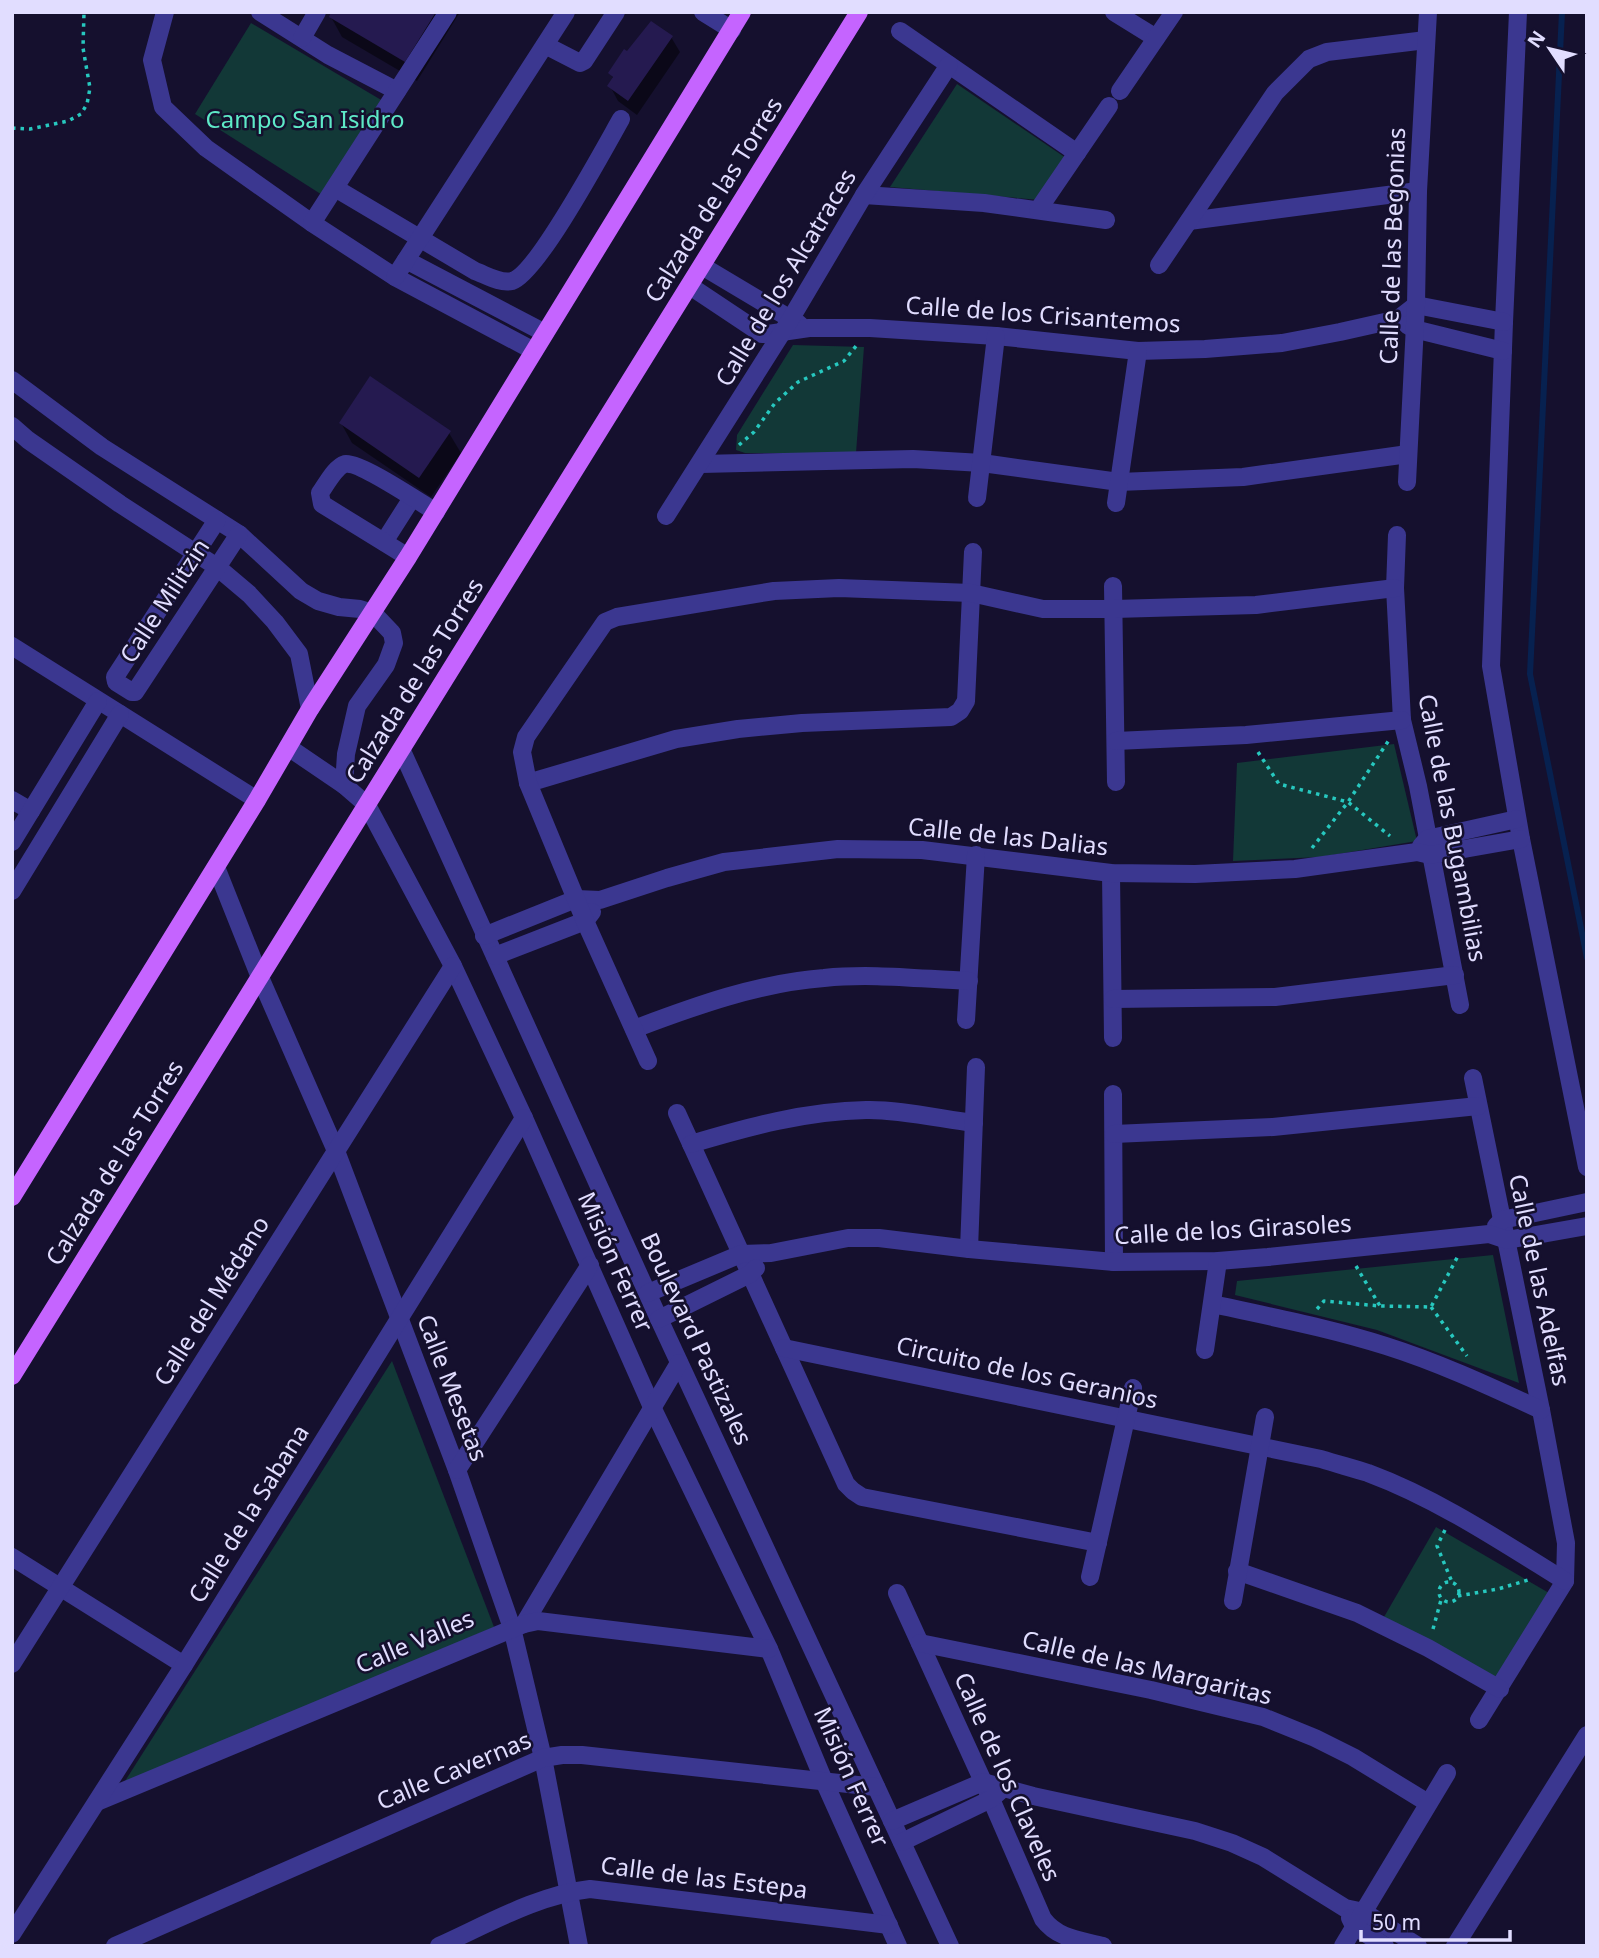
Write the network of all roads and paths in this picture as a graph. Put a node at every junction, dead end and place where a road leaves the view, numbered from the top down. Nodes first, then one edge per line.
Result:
1 (84, 12) edge
2 (165, 12) edge
3 (260, 12) edge
4 (317, 12) edge
5 (447, 12) edge
6 (566, 12) edge
7 (616, 12) edge
8 (703, 12) edge
9 (742, 12) edge
10 (859, 12) edge
11 (1114, 12) edge
12 (1174, 12) edge
13 (1428, 12) edge
14 (1518, 12) edge
15 (732, 30) junction
16 (900, 31) dead end
17 (302, 38) junction
18 (1156, 38) junction
19 (1426, 40) junction
20 (545, 46) junction
21 (948, 65) junction
22 (397, 91) junction
23 (621, 119) dead end
24 (12, 128) edge
25 (1077, 153) junction
26 (335, 188) junction
27 (1418, 191) junction
28 (864, 195) junction
29 (1038, 210) junction
30 (1106, 220) dead end
31 (1189, 221) junction
32 (312, 223) junction
33 (418, 239) junction
34 (405, 260) junction
35 (1158, 265) dead end
36 (702, 266) junction
37 (395, 277) junction
38 (690, 286) junction
39 (1416, 305) junction
40 (1398, 319) junction
41 (1504, 322) junction
42 (786, 326) junction
43 (870, 328) junction
44 (1414, 330) junction
45 (545, 332) junction
46 (996, 336) junction
47 (534, 351) junction
48 (1138, 351) junction
49 (1503, 351) junction
50 (14, 385) edge
51 (12, 426) edge
52 (1408, 454) junction
53 (719, 463) junction
54 (982, 463) junction
55 (701, 464) junction
56 (1119, 482) junction
57 (1407, 482) dead end
58 (412, 498) junction
59 (976, 498) dead end
60 (1116, 503) dead end
61 (436, 512) junction
62 (666, 516) dead end
63 (217, 520) junction
64 (239, 534) junction
65 (1397, 535) dead end
66 (384, 542) junction
67 (973, 552) dead end
68 (195, 553) junction
69 (408, 557) junction
70 (216, 567) junction
71 (1113, 586) dead end
72 (1395, 588) junction
73 (971, 593) junction
74 (1114, 609) junction
75 (373, 613) junction
76 (12, 646) edge
77 (98, 701) junction
78 (310, 709) junction
79 (120, 714) junction
80 (1402, 720) junction
81 (1246, 735) junction
82 (1116, 741) junction
83 (288, 747) junction
84 (402, 751) junction
85 (1116, 782) dead end
86 (528, 783) junction
87 (344, 785) junction
88 (12, 800) edge
89 (257, 800) junction
90 (1348, 802) junction
91 (367, 805) junction
92 (31, 811) junction
93 (1517, 819) junction
94 (1521, 839) junction
95 (12, 842) edge
96 (1421, 850) junction
97 (976, 855) junction
98 (216, 867) junction
99 (1295, 869) junction
100 (1111, 873) junction
101 (12, 891) edge
102 (576, 899) junction
103 (600, 900) junction
104 (585, 920) junction
105 (485, 936) junction
106 (495, 956) junction
107 (453, 966) junction
108 (259, 975) junction
109 (1455, 975) junction
110 (968, 981) junction
111 (1113, 999) junction
112 (1460, 1005) dead end
113 (966, 1020) dead end
114 (634, 1029) junction
115 (1113, 1038) dead end
116 (649, 1061) dead end
117 (976, 1067) dead end
118 (1473, 1077) dead end
119 (1112, 1094) dead end
120 (1478, 1106) junction
121 (677, 1113) dead end
122 (524, 1118) junction
123 (974, 1123) junction
124 (1114, 1134) junction
125 (691, 1144) junction
126 (335, 1151) junction
127 (1587, 1167) edge
128 (12, 1196) edge
129 (1587, 1202) edge
130 (1502, 1220) junction
131 (1587, 1226) edge
132 (1489, 1234) junction
133 (1469, 1237) junction
134 (1507, 1240) junction
135 (969, 1249) junction
136 (1346, 1251) junction
137 (771, 1253) junction
138 (741, 1254) junction
139 (1217, 1261) junction
140 (1114, 1262) junction
141 (590, 1265) junction
142 (750, 1274) junction
143 (648, 1293) junction
144 (1213, 1304) junction
145 (1380, 1307) junction
146 (1431, 1307) junction
147 (400, 1318) junction
148 (659, 1319) junction
149 (1304, 1324) junction
150 (784, 1348) junction
151 (1205, 1350) dead end
152 (679, 1363) junction
153 (12, 1376) edge
154 (1489, 1386) junction
155 (1133, 1388) dead end
156 (653, 1407) junction
157 (1541, 1410) junction
158 (1265, 1417) dead end
159 (1127, 1419) junction
160 (1261, 1446) junction
161 (457, 1470) junction
162 (1453, 1513) junction
163 (1098, 1544) junction
164 (12, 1558) edge
165 (1237, 1571) junction
166 (1090, 1577) dead end
167 (1559, 1577) junction
168 (1452, 1582) junction
169 (61, 1587) junction
170 (897, 1593) dead end
171 (1458, 1596) junction
172 (1441, 1600) junction
173 (1233, 1601) dead end
174 (518, 1626) junction
175 (920, 1643) junction
176 (1428, 1648) junction
177 (769, 1649) junction
178 (12, 1664) edge
179 (184, 1665) junction
180 (1500, 1689) junction
181 (1479, 1720) dead end
182 (1587, 1735) edge
183 (543, 1758) junction
184 (1447, 1773) dead end
185 (824, 1781) junction
186 (983, 1782) junction
187 (876, 1787) junction
188 (997, 1794) junction
189 (97, 1802) junction
190 (1428, 1803) junction
191 (892, 1821) junction
192 (902, 1842) junction
193 (569, 1891) junction
194 (1359, 1919) junction
195 (889, 1925) junction
196 (12, 1934) edge
197 (115, 1946) edge
198 (439, 1946) edge
199 (579, 1946) edge
200 (898, 1946) edge
201 (950, 1946) edge
202 (1103, 1946) edge
203 (1343, 1946) edge
204 (1385, 1946) edge
205 (1418, 1946) edge
206 (1455, 1946) edge

1 - 24 path
2 - 32 street
3 - 17 street
4 - 17 street
5 - 22 street
6 - 20 street
7 - 20 street
8 - 15 street
9 - 15 main road
10 - 36 main road, Calzada de las Torres
11 - 18 street
12 - 18 street
13 - 19 street, Calle de las Begonias
14 - 41 street
15 - 45 main road
16 - 21 street
17 - 22 street
18 - 25 street
19 - 27 street, Calle de las Begonias
19 - 31 street
20 - 33 street
21 - 25 street
21 - 28 street, Calle de los Alcatraces
22 - 26 street
23 - 33 street
25 - 29 street
26 - 32 street
26 - 33 street
27 - 31 street
27 - 39 street, Calle de las Begonias
28 - 29 street
28 - 42 street, Calle de los Alcatraces
29 - 30 street
31 - 35 street
32 - 37 street
33 - 34 street
34 - 37 street
34 - 45 street
36 - 38 main road, Calzada de las Torres
36 - 42 street, Calle de los Crisantemos
37 - 47 street
38 - 42 street, Calle de los Crisantemos
38 - 84 main road, Calzada de las Torres
39 - 40 street, Calle de los Crisantemos
39 - 41 street
39 - 44 street, Calle de las Begonias
40 - 44 street
40 - 48 street, Calle de los Crisantemos
41 - 49 street
42 - 43 street, Calle de los Crisantemos
42 - 55 street, Calle de los Alcatraces
43 - 46 street, Calle de los Crisantemos
43 - 53 path
44 - 49 street
44 - 52 street, Calle de las Begonias
45 - 47 main road
46 - 48 street, Calle de los Crisantemos
46 - 54 street
47 - 61 main road
48 - 56 street
49 - 93 street
50 - 63 street
51 - 68 street
52 - 56 street
52 - 57 street, Calle de las Begonias
53 - 54 street
53 - 55 street
54 - 56 street
54 - 59 street
55 - 62 street, Calle de los Alcatraces
56 - 60 street
58 - 61 street
58 - 66 street
58 - 66 street
61 - 69 main road
63 - 64 street
63 - 68 street, Calle Militzin
64 - 70 street, Calle Militzin
64 - 75 street
65 - 72 street, Calle de las Bugambilias
66 - 69 street
67 - 73 street
68 - 70 street
68 - 70 street, Calle Militzin
69 - 75 main road
70 - 78 street
71 - 74 street
72 - 74 street
72 - 80 street, Calle de las Bugambilias
73 - 74 street
73 - 86 street
73 - 86 street
74 - 82 street
75 - 78 main road
75 - 87 street
76 - 77 street
77 - 79 street
77 - 92 street
78 - 83 main road
79 - 89 street
79 - 101 street
80 - 81 street
80 - 90 path
80 - 96 street, Calle de las Bugambilias
81 - 82 street
81 - 90 path
82 - 85 street
83 - 87 street, Misión Ferrer
83 - 89 main road
84 - 91 main road, Calzada de las Torres
84 - 105 street, Boulevard Pastizales
86 - 102 street
87 - 91 street, Misión Ferrer
88 - 92 street
89 - 98 main road
90 - 96 path
90 - 99 path
91 - 107 street, Misión Ferrer
91 - 108 main road, Calzada de las Torres
92 - 95 street
93 - 94 street
93 - 96 street, Calle de las Dalias
94 - 96 street, Calle de las Dalias
94 - 127 street
96 - 99 street, Calle de las Dalias
96 - 109 street, Calle de las Bugambilias
97 - 100 street, Calle de las Dalias
97 - 103 street, Calle de las Dalias
97 - 110 street
98 - 108 street, Calle Mesetas
98 - 128 main road
99 - 100 street, Calle de las Dalias
100 - 111 street
102 - 103 street, Calle de las Dalias
102 - 104 street
102 - 105 street, Calle de las Dalias
103 - 104 street
104 - 106 street
104 - 114 street
105 - 106 street, Boulevard Pastizales
106 - 143 street, Boulevard Pastizales
107 - 122 street, Misión Ferrer
107 - 126 street, Calle del Médano
108 - 126 street, Calle Mesetas
108 - 153 main road, Calzada de las Torres
109 - 111 street
109 - 112 street, Calle de las Bugambilias
110 - 113 street
110 - 114 street
111 - 115 street
114 - 116 street
117 - 123 street
118 - 120 street, Calle de las Adelfas
119 - 124 street
120 - 124 street
120 - 130 street, Calle de las Adelfas
121 - 125 street
122 - 141 street, Misión Ferrer
122 - 147 street, Calle de la Sabana
123 - 125 street
123 - 135 street
124 - 140 street
125 - 138 street
126 - 147 street, Calle Mesetas
126 - 169 street, Calle del Médano
129 - 130 street
130 - 132 street
130 - 134 street, Calle de las Adelfas
131 - 134 street, Calle de los Girasoles
132 - 133 street, Calle de los Girasoles
132 - 134 street, Calle de los Girasoles
133 - 136 street, Calle de los Girasoles
133 - 146 path
134 - 157 street, Calle de las Adelfas
135 - 137 street, Calle de los Girasoles
135 - 140 street, Calle de los Girasoles
136 - 139 street, Calle de los Girasoles
136 - 145 path
137 - 138 street, Calle de los Girasoles
137 - 142 street
138 - 142 street
138 - 143 street, Calle de los Girasoles
139 - 140 street, Calle de los Girasoles
139 - 144 street
141 - 156 street, Misión Ferrer
141 - 161 street
142 - 148 street
142 - 150 street
143 - 148 street, Boulevard Pastizales
144 - 149 street
144 - 151 street
145 - 146 path
145 - 149 path
146 - 154 path
147 - 161 street, Calle Mesetas
147 - 179 street, Calle de la Sabana
148 - 152 street, Boulevard Pastizales
149 - 154 street
150 - 159 street, Circuito de los Geranios
150 - 163 street
152 - 156 street
152 - 187 street, Boulevard Pastizales
154 - 157 street
155 - 159 street
156 - 174 street
156 - 177 street, Misión Ferrer
157 - 167 street, Calle de las Adelfas
158 - 160 street
159 - 160 street, Circuito de los Geranios
159 - 163 street
160 - 162 street, Circuito de los Geranios
160 - 165 street
161 - 174 street, Calle Mesetas
162 - 167 street, Circuito de los Geranios
162 - 168 path
163 - 166 street
164 - 169 street
165 - 173 street
165 - 176 street
167 - 171 path
167 - 180 street, Calle de las Adelfas
168 - 171 path
168 - 172 path
169 - 178 street, Calle del Médano
169 - 179 street
170 - 175 street, Calle de los Claveles
171 - 172 path
172 - 176 path
174 - 177 street, Calle Valles
174 - 183 street, Calle Mesetas
174 - 189 street, Calle Valles
175 - 186 street, Calle de los Claveles
175 - 190 street, Calle de las Margaritas
176 - 180 street
177 - 185 street, Misión Ferrer
179 - 189 street, Calle de la Sabana
180 - 181 street, Calle de las Adelfas
182 - 206 street
183 - 185 street, Calle Cavernas
183 - 193 street, Calle Mesetas
183 - 197 street, Calle Cavernas
184 - 190 street
185 - 187 street, Calle Cavernas
185 - 195 street, Misión Ferrer
186 - 188 street
186 - 191 street
187 - 191 street, Boulevard Pastizales
188 - 192 street
188 - 194 street
188 - 202 street, Calle de los Claveles
189 - 196 street, Calle de la Sabana
190 - 194 street
191 - 192 street, Boulevard Pastizales
192 - 201 street, Boulevard Pastizales
193 - 195 street, Calle de las Estepa
193 - 198 street, Calle de las Estepa
193 - 199 street, Calle Mesetas
194 - 203 street
194 - 204 street
194 - 205 street
195 - 200 street, Misión Ferrer

